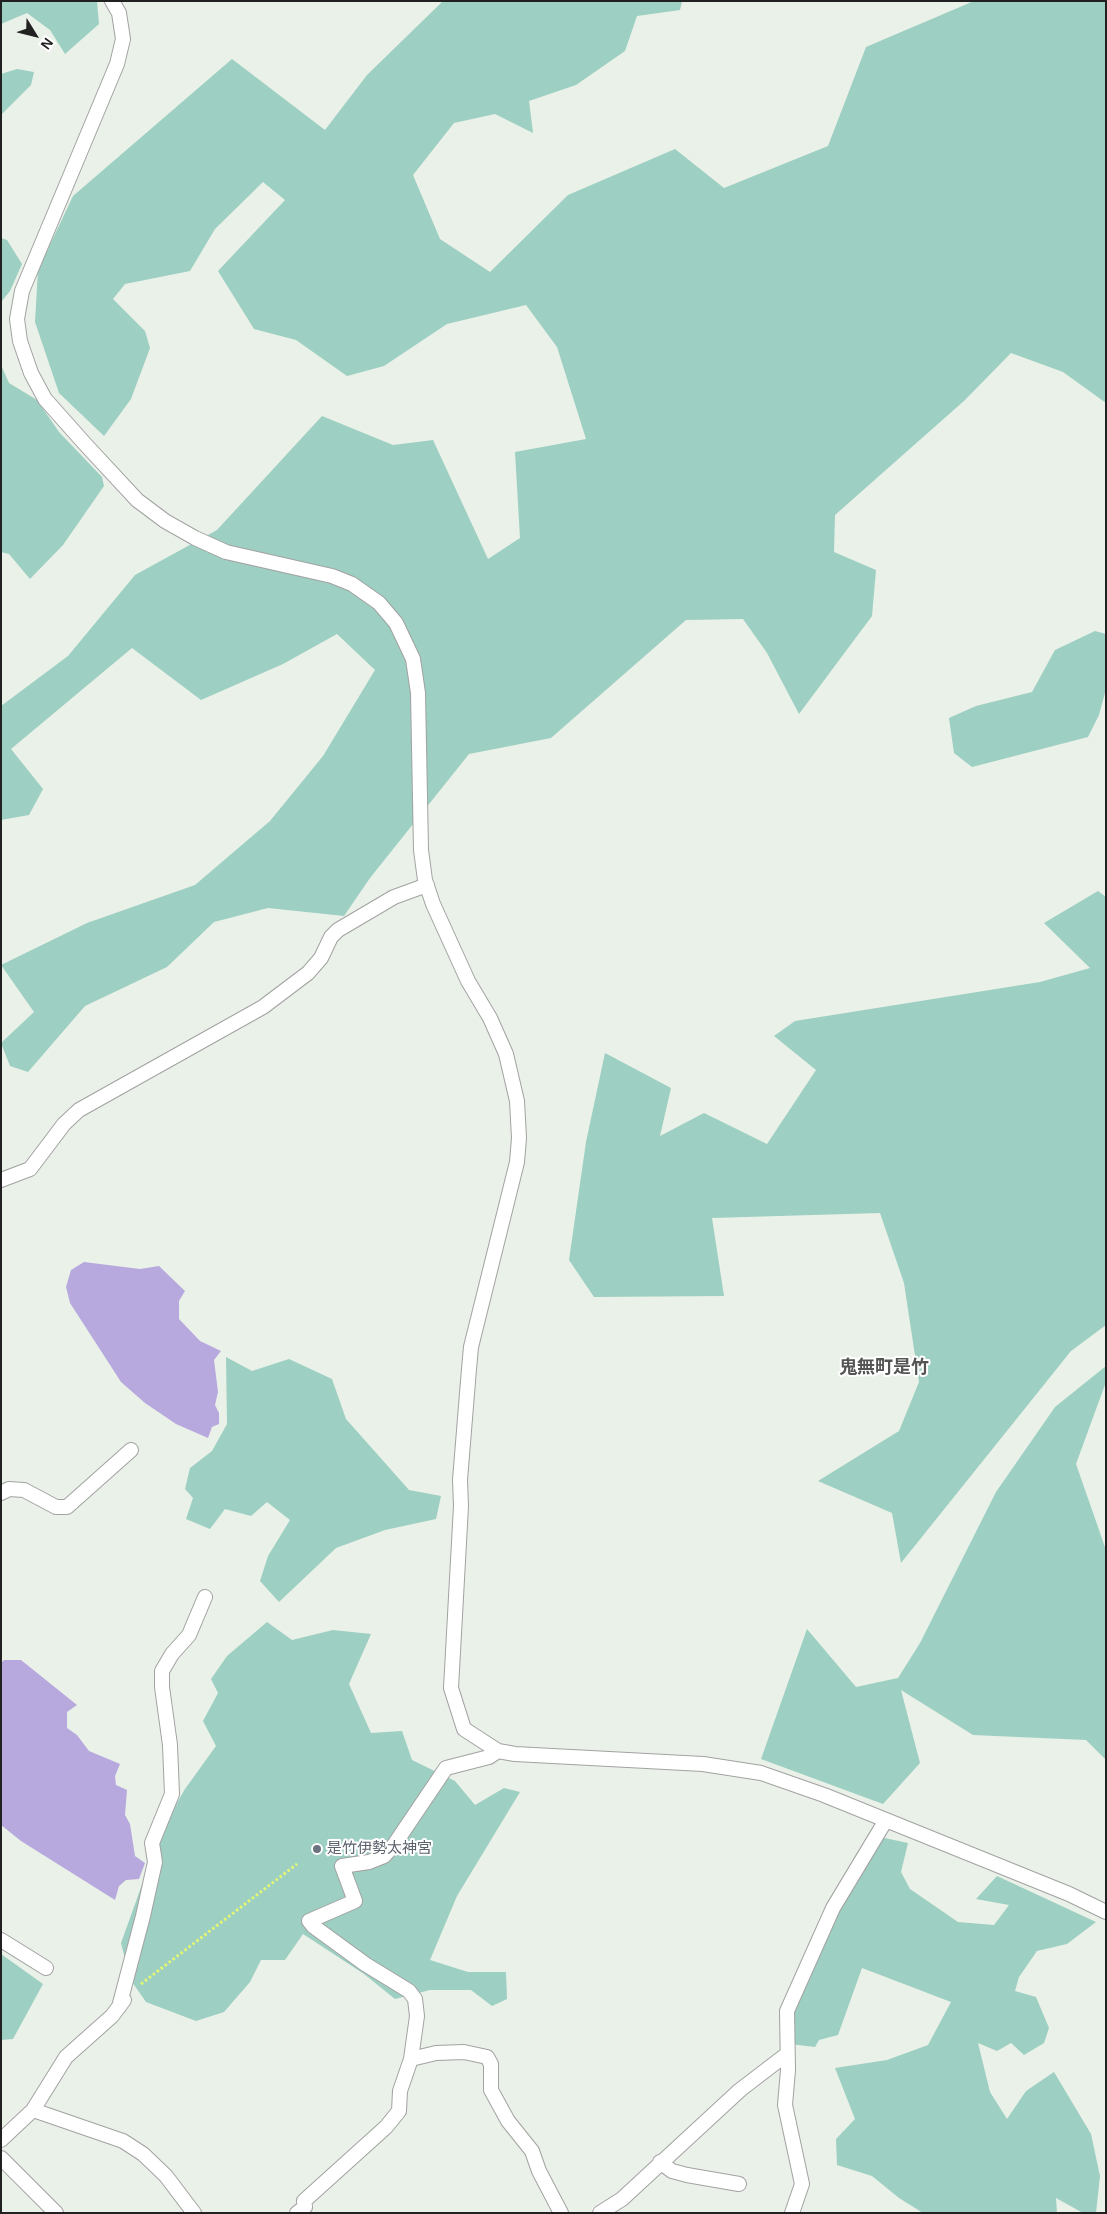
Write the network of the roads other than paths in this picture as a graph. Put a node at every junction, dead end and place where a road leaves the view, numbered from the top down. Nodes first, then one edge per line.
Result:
1 (112, 1) edge
2 (427, 885) junction
3 (1, 1180) edge
4 (131, 1450) dead end
5 (1, 1493) edge
6 (205, 1597) dead end
7 (498, 1750) junction
8 (886, 1820) junction
9 (1106, 1912) edge
10 (1, 1940) edge
11 (46, 1968) dead end
12 (129, 1993) road end
13 (119, 2007) junction
14 (787, 2054) junction
15 (411, 2059) junction
16 (33, 2110) junction
17 (1, 2140) edge
18 (1, 2158) edge
19 (660, 2162) junction
20 (739, 2184) dead end
21 (56, 2213) edge
22 (194, 2213) edge
23 (297, 2213) edge
24 (561, 2213) edge
25 (600, 2213) edge
26 (792, 2213) edge

1 - 2 street
2 - 3 street
2 - 7 street
4 - 5 street
6 - 13 street
7 - 8 street
7 - 15 street
8 - 9 street
8 - 14 street
10 - 11 street
12 - 13 street
13 - 16 street
14 - 19 street
14 - 26 street
15 - 23 street
15 - 24 street
16 - 17 street
16 - 22 street
18 - 21 street
19 - 20 street
19 - 25 street

